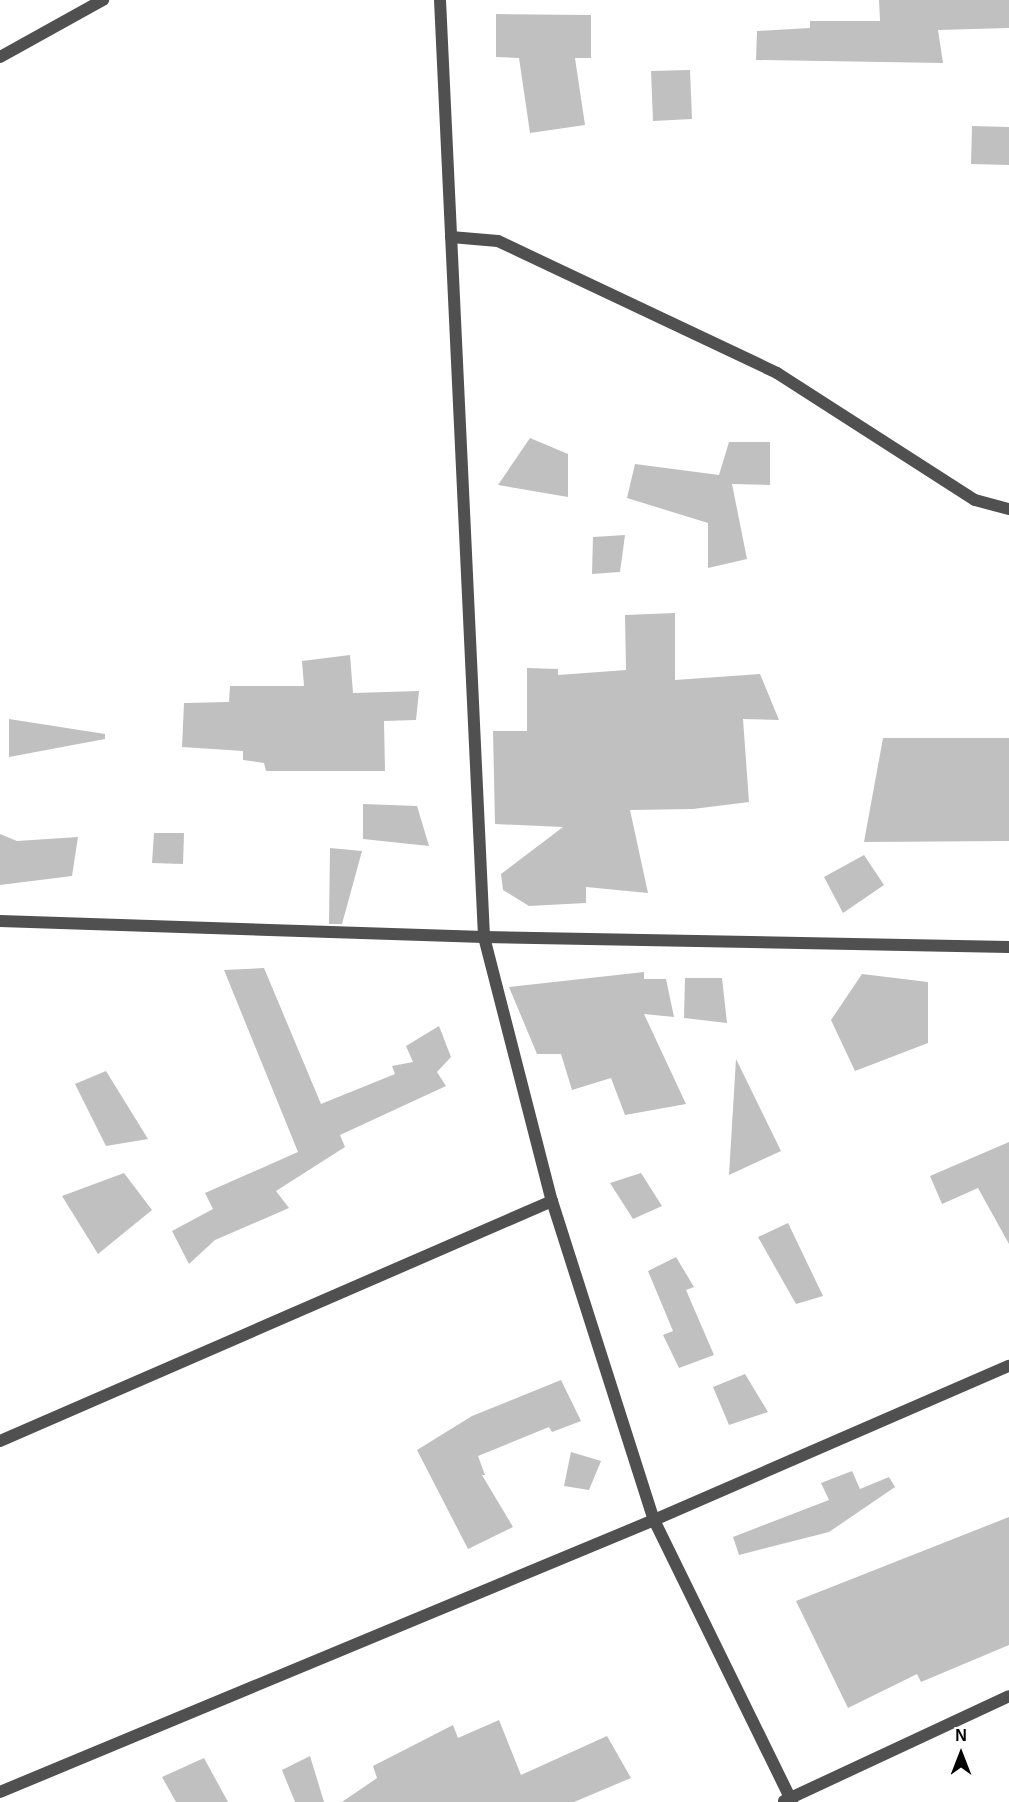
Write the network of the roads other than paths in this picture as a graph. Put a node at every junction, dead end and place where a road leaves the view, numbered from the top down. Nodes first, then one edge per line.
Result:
1 (103, 0) edge
2 (440, 0) edge
3 (0, 57) edge
4 (451, 237) junction
5 (1009, 508) edge
6 (0, 921) edge
7 (484, 937) junction
8 (1009, 947) edge
9 (552, 1201) junction
10 (1009, 1366) edge
11 (0, 1441) edge
12 (654, 1520) junction
13 (1009, 1695) edge
14 (0, 1792) edge
15 (788, 1801) edge

1 - 3 street
2 - 4 street
4 - 5 street
4 - 7 street
6 - 7 street
7 - 8 street
7 - 9 street
9 - 11 street
9 - 12 street
10 - 12 street
12 - 14 street
12 - 15 street
13 - 15 street

